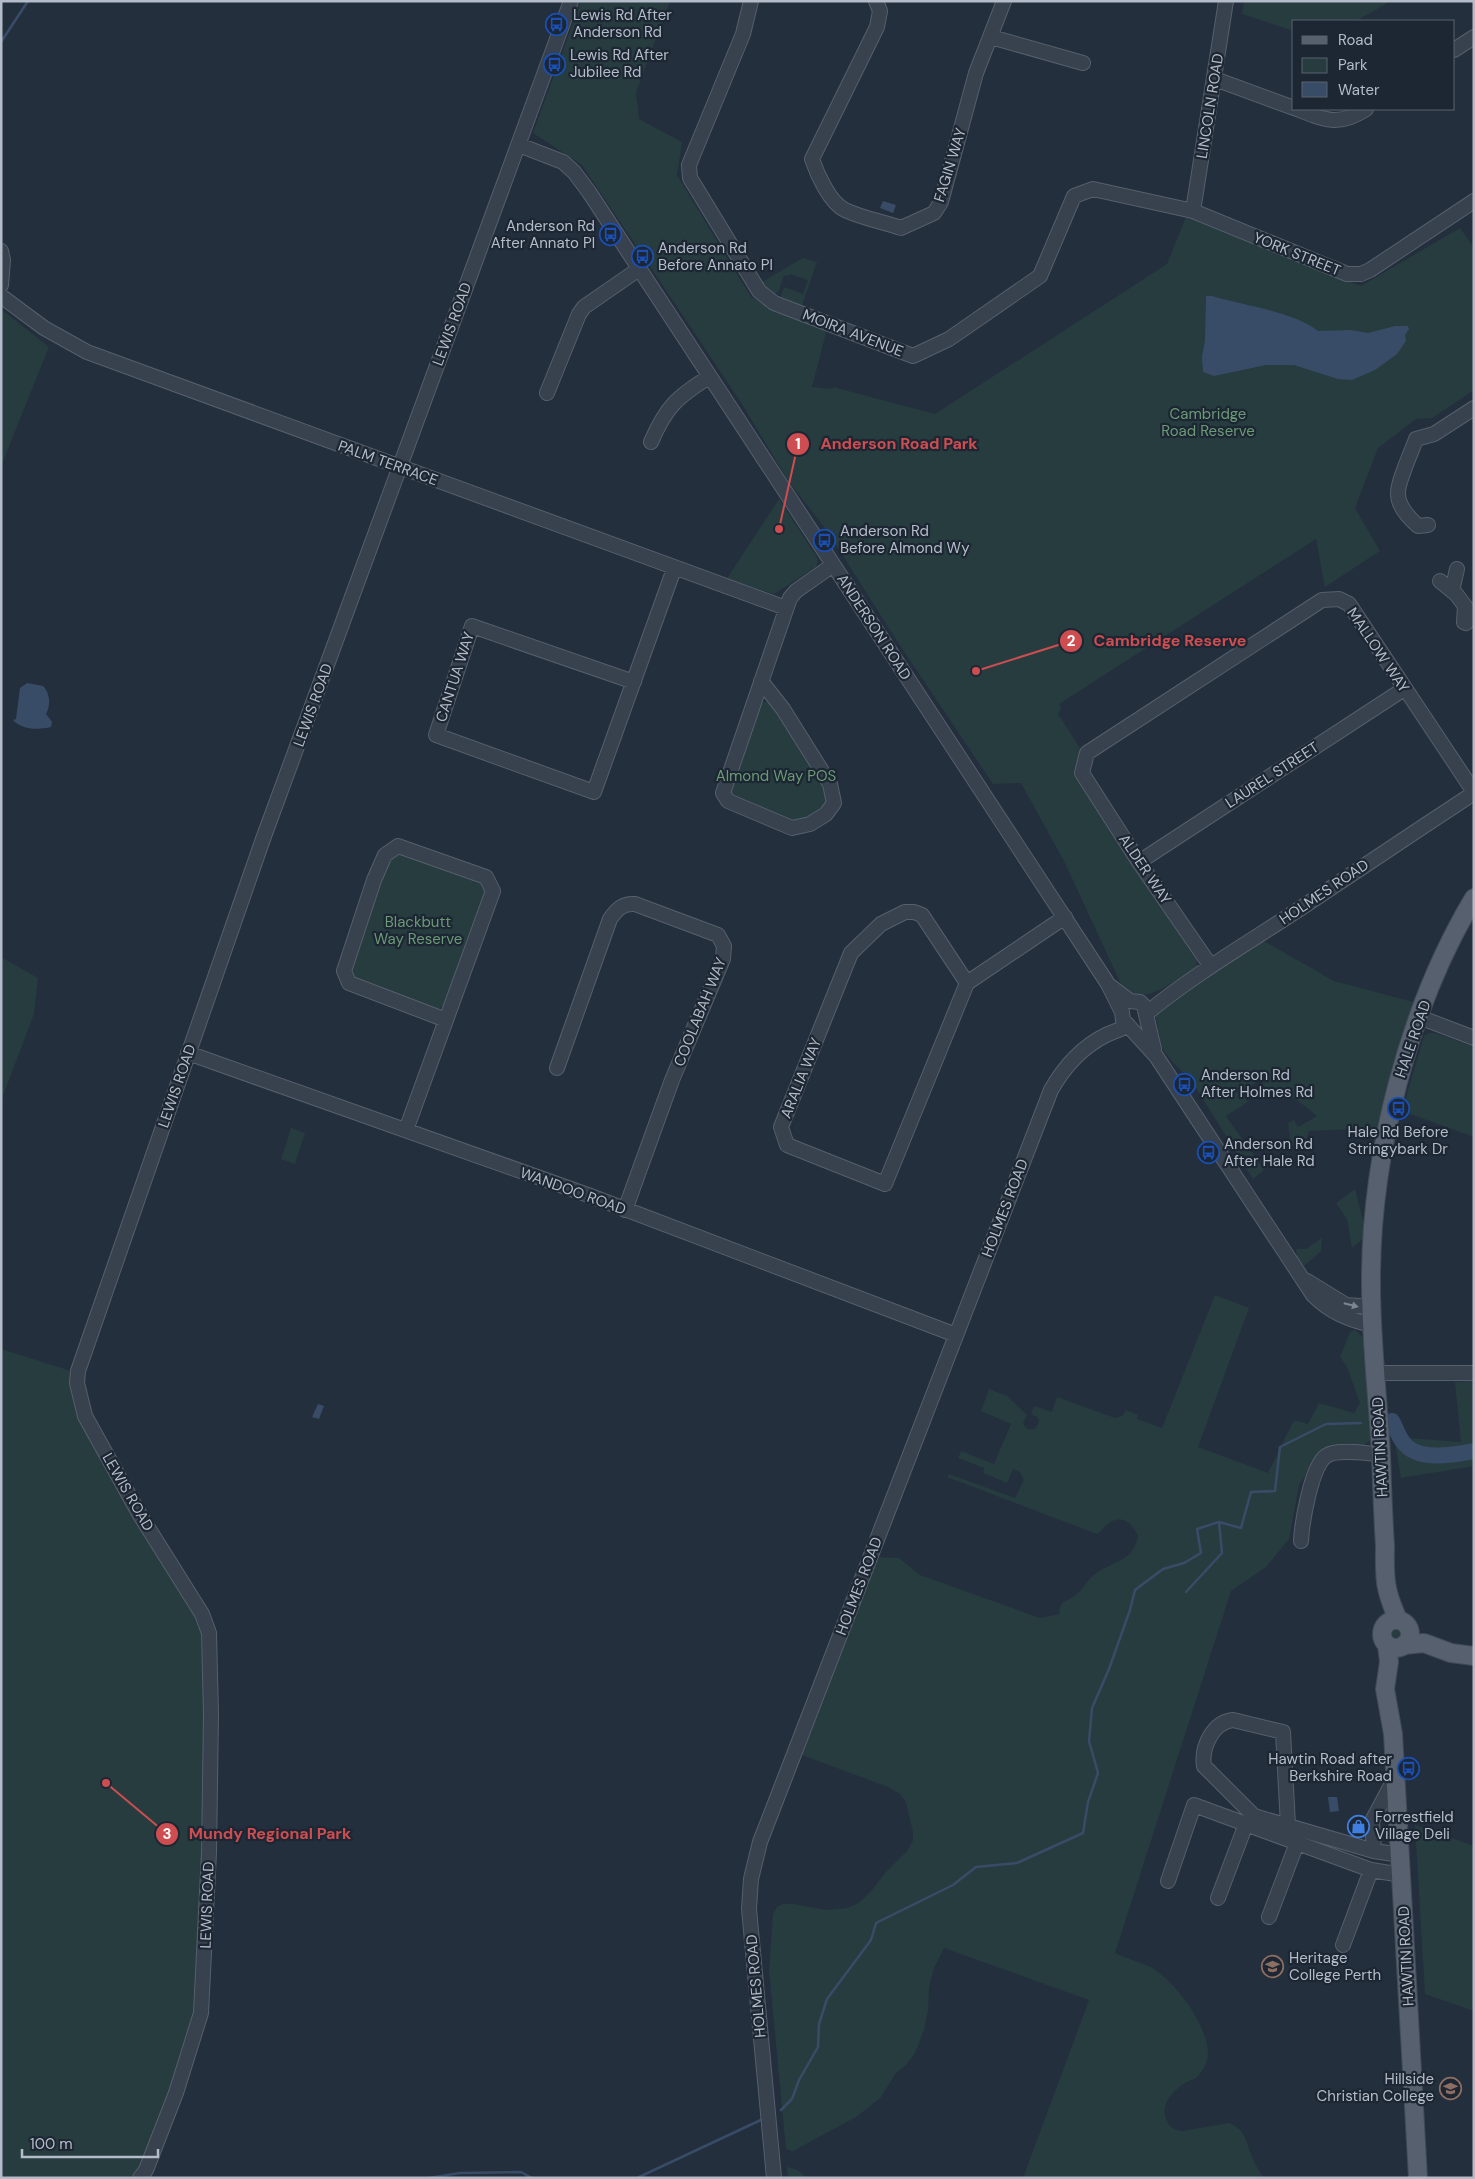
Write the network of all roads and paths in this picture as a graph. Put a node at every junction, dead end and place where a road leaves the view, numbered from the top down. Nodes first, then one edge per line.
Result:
1 (571, 1) edge
2 (751, 1) edge
3 (876, 1) edge
4 (1004, 1) edge
5 (1226, 1) edge
6 (991, 37) junction
7 (1474, 37) edge
8 (1455, 49) edge
9 (1083, 63) dead end
10 (1215, 79) junction
11 (1292, 107) edge
12 (1300, 110) edge
13 (1364, 110) edge
14 (519, 145) junction
15 (1474, 201) edge
16 (1193, 211) junction
17 (1, 251) edge
18 (639, 269) junction
19 (1, 285) edge
20 (1, 296) edge
21 (709, 377) junction
22 (547, 393) dead end
23 (1474, 408) edge
24 (651, 442) dead end
25 (400, 468) junction
26 (1428, 525) dead end
27 (833, 565) junction
28 (674, 569) junction
29 (1457, 569) dead end
30 (1440, 581) dead end
31 (1452, 591) junction
32 (786, 608) junction
33 (1471, 611) edge
34 (761, 681) junction
35 (634, 682) junction
36 (1404, 689) junction
37 (1082, 772) joint
38 (1474, 793) edge
39 (1139, 862) junction
40 (1474, 898) edge
41 (1065, 917) junction
42 (1210, 965) junction
43 (967, 983) junction
44 (1108, 984) junction
45 (1141, 1008) junction
46 (1419, 1017) junction
47 (1125, 1019) junction
48 (446, 1020) junction
49 (1474, 1038) edge
50 (188, 1053) junction
51 (1156, 1056) junction
52 (557, 1068) dead end
53 (406, 1130) junction
54 (625, 1210) junction
55 (1372, 1316) junction
56 (956, 1335) junction
57 (1376, 1373) junction
58 (1474, 1374) edge
59 (1381, 1454) junction
60 (1301, 1541) dead end
61 (1396, 1625) junction
62 (1398, 1646) junction
63 (1471, 1655) edge
64 (1396, 1775) junction
65 (1246, 1824) junction
66 (1288, 1825) junction
67 (1297, 1843) junction
68 (1374, 1851) junction
69 (1401, 1855) junction
70 (1371, 1870) junction
71 (1402, 1875) junction
72 (1168, 1881) dead end
73 (1218, 1898) dead end
74 (1269, 1917) dead end
75 (1343, 1945) dead end
76 (140, 2178) edge
77 (774, 2178) edge
78 (1418, 2178) edge

1 - 14 street, LEWIS ROAD
2 - 16 street, MOIRA AVENUE
3 - 6 street, FAGIN WAY
4 - 6 street, FAGIN WAY
5 - 10 street, LINCOLN ROAD
6 - 9 street
7 - 8 street
10 - 11 street
10 - 16 street, LINCOLN ROAD
12 - 13 street
14 - 18 street, ANDERSON ROAD
14 - 25 street, LEWIS ROAD
15 - 16 street, YORK STREET
17 - 19 street
18 - 21 street, ANDERSON ROAD
18 - 22 street
20 - 25 street, PALM TERRACE
21 - 24 street
21 - 27 street, ANDERSON ROAD
23 - 26 street
25 - 28 street, PALM TERRACE
25 - 50 street, LEWIS ROAD
27 - 32 street
27 - 41 street, ANDERSON ROAD
28 - 32 street, PALM TERRACE
28 - 35 street, CANTUA WAY
29 - 31 street
30 - 31 street
31 - 33 street
32 - 34 street
34 - 34 street
35 - 35 street, CANTUA WAY
36 - 37 street, MALLOW WAY
36 - 38 street, MALLOW WAY
36 - 39 street, LAUREL STREET
37 - 39 street, ALDER WAY
38 - 42 street, HOLMES ROAD
39 - 42 street, ALDER WAY
40 - 46 main road, HALE ROAD
41 - 43 street
41 - 44 street, ANDERSON ROAD
42 - 45 street, HOLMES ROAD
43 - 43 street, ARALIA WAY
44 - 45 street, ANDERSON ROAD
44 - 47 street, ANDERSON ROAD
45 - 47 street
45 - 47 street
45 - 51 street, ANDERSON ROAD
46 - 49 street
46 - 55 main road, HALE ROAD
47 - 51 street, ANDERSON ROAD
47 - 56 street, HOLMES ROAD
48 - 48 street
48 - 53 street
50 - 53 street, WANDOO ROAD
50 - 76 street, LEWIS ROAD
51 - 55 street, ANDERSON ROAD
52 - 54 street, COOLABAH WAY
53 - 54 street, WANDOO ROAD
54 - 56 street, WANDOO ROAD
55 - 57 main road, HAWTIN ROAD
56 - 77 street, HOLMES ROAD
57 - 58 street
57 - 59 main road, HAWTIN ROAD
59 - 60 street
59 - 61 main road, HAWTIN ROAD
61 - 62 main road, HAWTIN ROAD
61 - 62 main road
61 - 63 main road
62 - 63 main road
62 - 64 main road, HAWTIN ROAD
64 - 68 street
64 - 69 main road, HAWTIN ROAD
65 - 67 street
65 - 72 street
65 - 73 street
66 - 66 street
66 - 68 street
67 - 70 street
67 - 74 street
68 - 69 street
69 - 71 main road, HAWTIN ROAD
70 - 71 street
70 - 75 street
71 - 78 main road, HAWTIN ROAD

